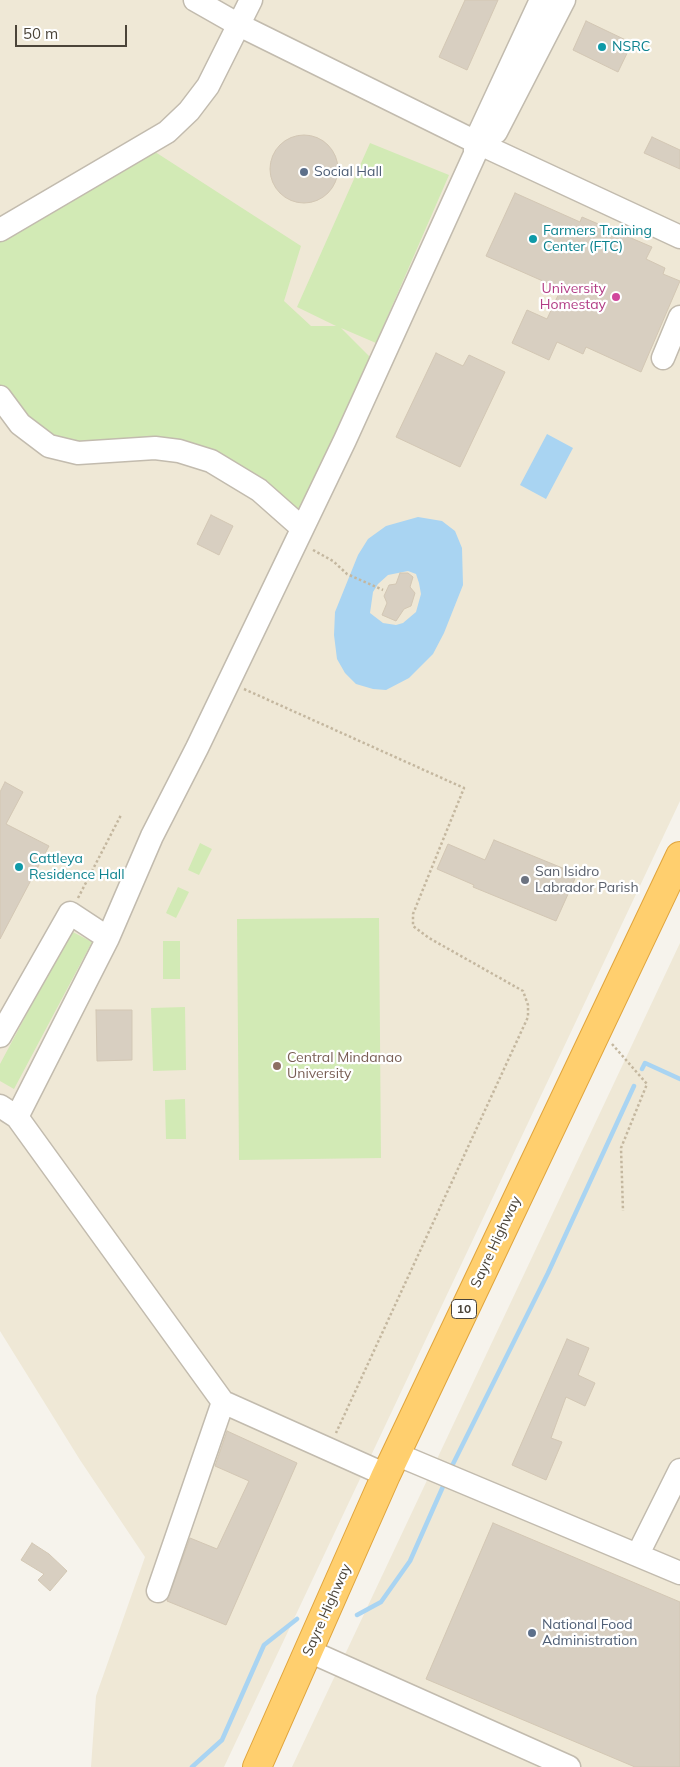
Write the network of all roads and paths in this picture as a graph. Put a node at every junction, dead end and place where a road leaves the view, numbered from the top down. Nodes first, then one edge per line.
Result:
1 (195, 0) edge
2 (250, 0) edge
3 (541, 0) edge
4 (564, 0) edge
5 (239, 25) junction
6 (479, 148) junction
7 (0, 230) edge
8 (680, 237) edge
9 (680, 317) edge
10 (662, 358) dead end
11 (0, 397) edge
12 (299, 535) junction
13 (383, 590) dead end
14 (229, 682) junction
15 (121, 815) dead end
16 (680, 856) edge
17 (70, 913) junction
18 (108, 938) junction
19 (598, 1028) junction
20 (0, 1036) edge
21 (9, 1112) edge
22 (623, 1211) dead end
23 (223, 1402) junction
24 (329, 1448) junction
25 (391, 1464) junction
26 (680, 1470) edge
27 (638, 1554) junction
28 (680, 1573) edge
29 (158, 1591) dead end
30 (309, 1652) junction
31 (257, 1767) edge
32 (569, 1767) edge

1 - 5 street
2 - 5 street
3 - 6 street
4 - 6 street
5 - 6 street
5 - 7 street
6 - 8 street
6 - 12 street
9 - 10 street
11 - 12 street
12 - 13 path
12 - 14 street
14 - 18 street
14 - 24 path
15 - 17 path
16 - 19 highway, Sayre Highway / 10
17 - 18 street
17 - 20 street
18 - 21 street
19 - 22 path
19 - 25 highway, Sayre Highway / 10
21 - 23 street
23 - 24 street
23 - 29 street
24 - 25 street
25 - 27 street
25 - 30 highway, Sayre Highway / 10
26 - 27 street
27 - 28 street
30 - 31 highway, Sayre Highway / 10
30 - 32 street

